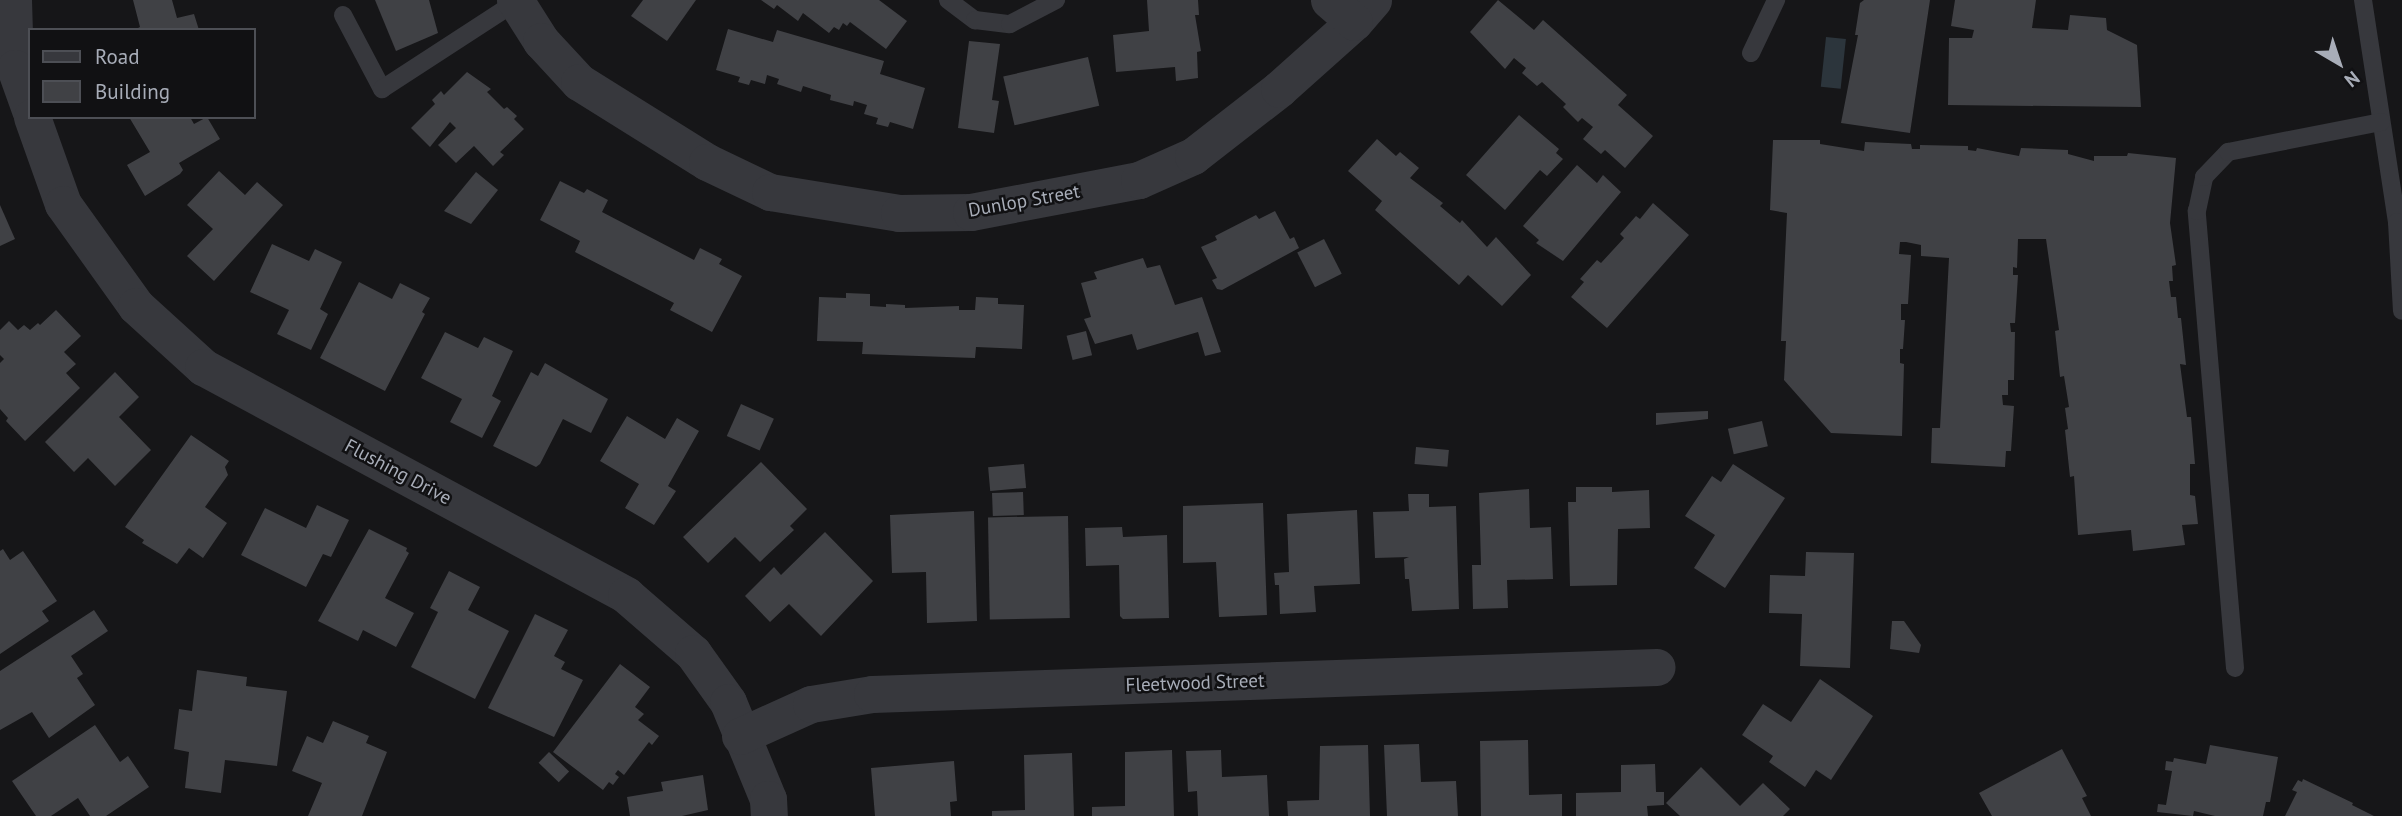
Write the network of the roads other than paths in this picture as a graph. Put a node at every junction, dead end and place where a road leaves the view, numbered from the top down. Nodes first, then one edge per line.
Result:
1 (13, 0) edge
2 (948, 0) edge
3 (1056, 0) edge
4 (1776, 0) edge
5 (2362, 0) edge
6 (515, 1) edge
7 (1352, 7) edge
8 (343, 15) dead end
9 (1751, 53) dead end
10 (28, 104) edge
11 (33, 119) edge
12 (2381, 122) junction
13 (2402, 311) edge
14 (1657, 667) dead end
15 (2235, 668) dead end
16 (740, 736) junction
17 (769, 816) edge

1 - 10 street
2 - 3 lane
4 - 9 lane
5 - 12 lane
6 - 7 street, Dunlop Street
6 - 8 lane
11 - 16 street, Flushing Drive
12 - 13 lane
12 - 15 lane
14 - 16 street, Fleetwood Street
16 - 17 street, Flushing Drive

